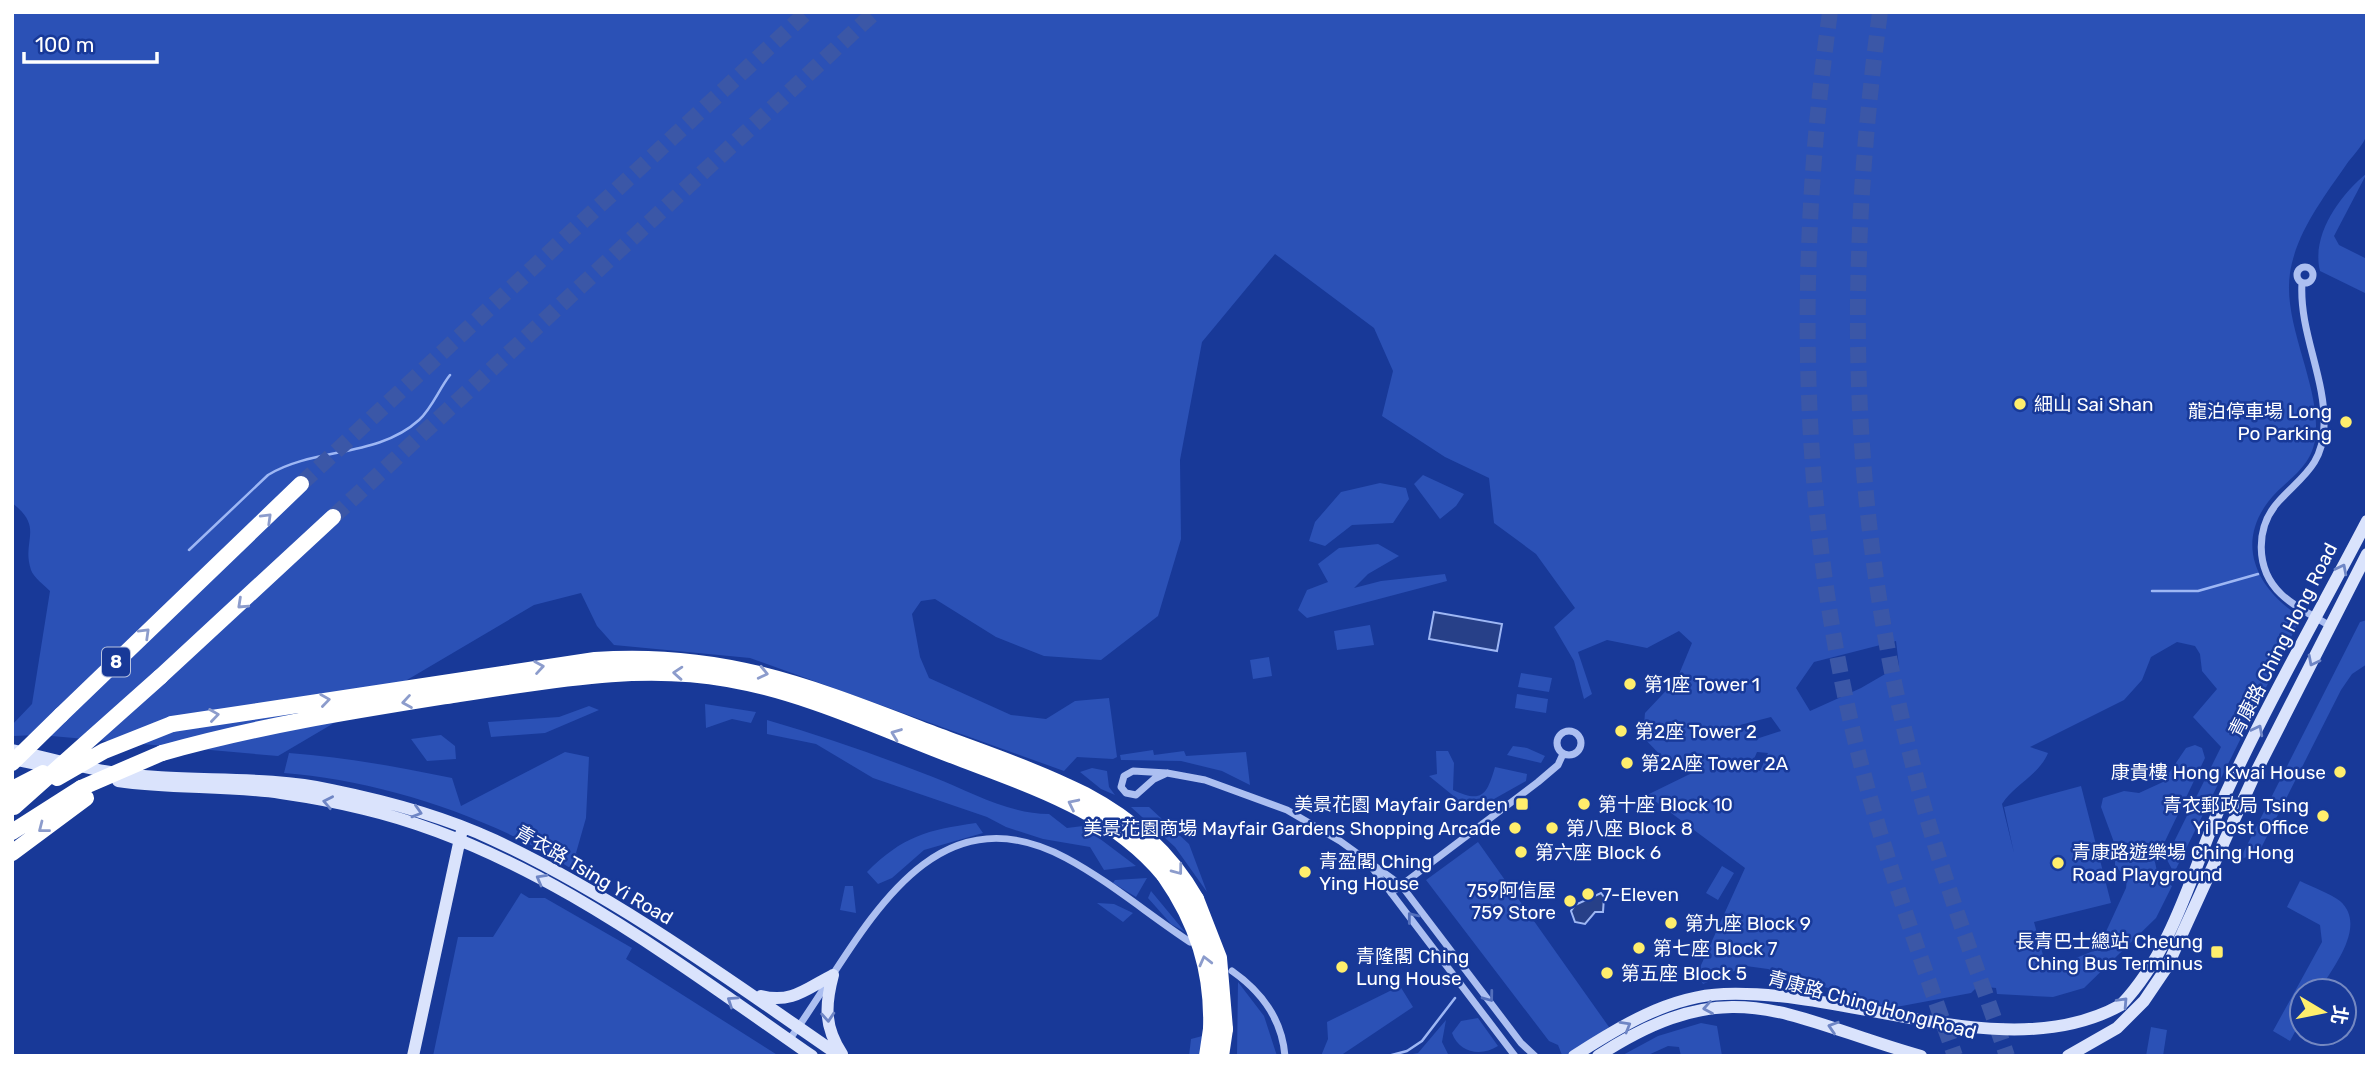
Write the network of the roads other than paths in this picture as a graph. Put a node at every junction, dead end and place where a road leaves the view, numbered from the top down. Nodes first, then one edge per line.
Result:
1 (2302, 283) dead end
2 (301, 484) tunnel mouth
3 (333, 517) tunnel mouth
4 (2367, 521) edge
5 (2367, 554) edge
6 (2316, 618) junction
7 (2330, 626) junction
8 (473, 685) junction
9 (172, 724) junction
10 (12, 750) edge
11 (162, 753) junction
12 (1563, 754) dead end
13 (12, 761) edge
14 (1167, 773) junction
15 (12, 789) edge
16 (13, 807) edge
17 (462, 827) junction
18 (12, 832) edge
19 (459, 842) junction
20 (12, 853) edge
21 (1371, 865) junction
22 (1401, 885) junction
23 (1391, 893) junction
24 (1190, 942) dead end
25 (1232, 971) dead end
26 (833, 975) junction
27 (750, 993) junction
28 (1877, 1026) dead end
29 (798, 1027) junction
30 (1218, 1029) junction
31 (789, 1040) junction
32 (2060, 1044) dead end
33 (413, 1056) edge
34 (812, 1056) edge
35 (842, 1056) edge
36 (1207, 1056) edge
37 (1221, 1056) edge
38 (1285, 1056) edge
39 (1515, 1056) edge
40 (1535, 1056) edge
41 (1574, 1056) edge
42 (1598, 1056) edge
43 (1922, 1056) edge
44 (2068, 1056) edge

1 - 6 street
13 -> 2 highway, 8, bridge
3 -> 16 highway, 8, bridge
6 -> 4 main road, 青康路 Ching Hong Road
5 - 7 main road, 青康路 Ching Hong Road
6 - 7 street
32 -> 6 main road, 青康路 Ching Hong Road
7 -> 44 main road, 青康路 Ching Hong Road
9 -> 8 highway
8 -> 11 highway
30 -> 8 highway, bridge
8 -> 30 highway, bridge
9 - 15 highway, bridge
9 - 16 highway, bridge
10 -> 17 main road, 青衣路 Tsing Yi Road
11 - 18 highway, bridge
11 -> 20 highway, bridge
12 - 22 street
19 -> 13 main road, 青衣路 Tsing Yi Road
14 - 14 street
14 - 21 street
17 - 19 main road
17 - 27 main road, 青衣路 Tsing Yi Road
31 -> 19 main road, 青衣路 Tsing Yi Road
19 - 33 main road
21 - 22 street
21 - 23 street
22 - 23 street
22 -> 40 street
39 -> 23 street
24 - 26 street
25 - 38 street
26 - 27 main road
26 - 29 street
26 -> 35 main road
27 - 29 main road, 青衣路 Tsing Yi Road
41 -> 28 main road, 青康路 Ching Hong Road
29 - 31 street
29 - 35 main road, 青衣路 Tsing Yi Road
30 - 36 highway
30 - 37 highway
31 - 34 main road, 青衣路 Tsing Yi Road
43 -> 42 main road, 青康路 Ching Hong Road

